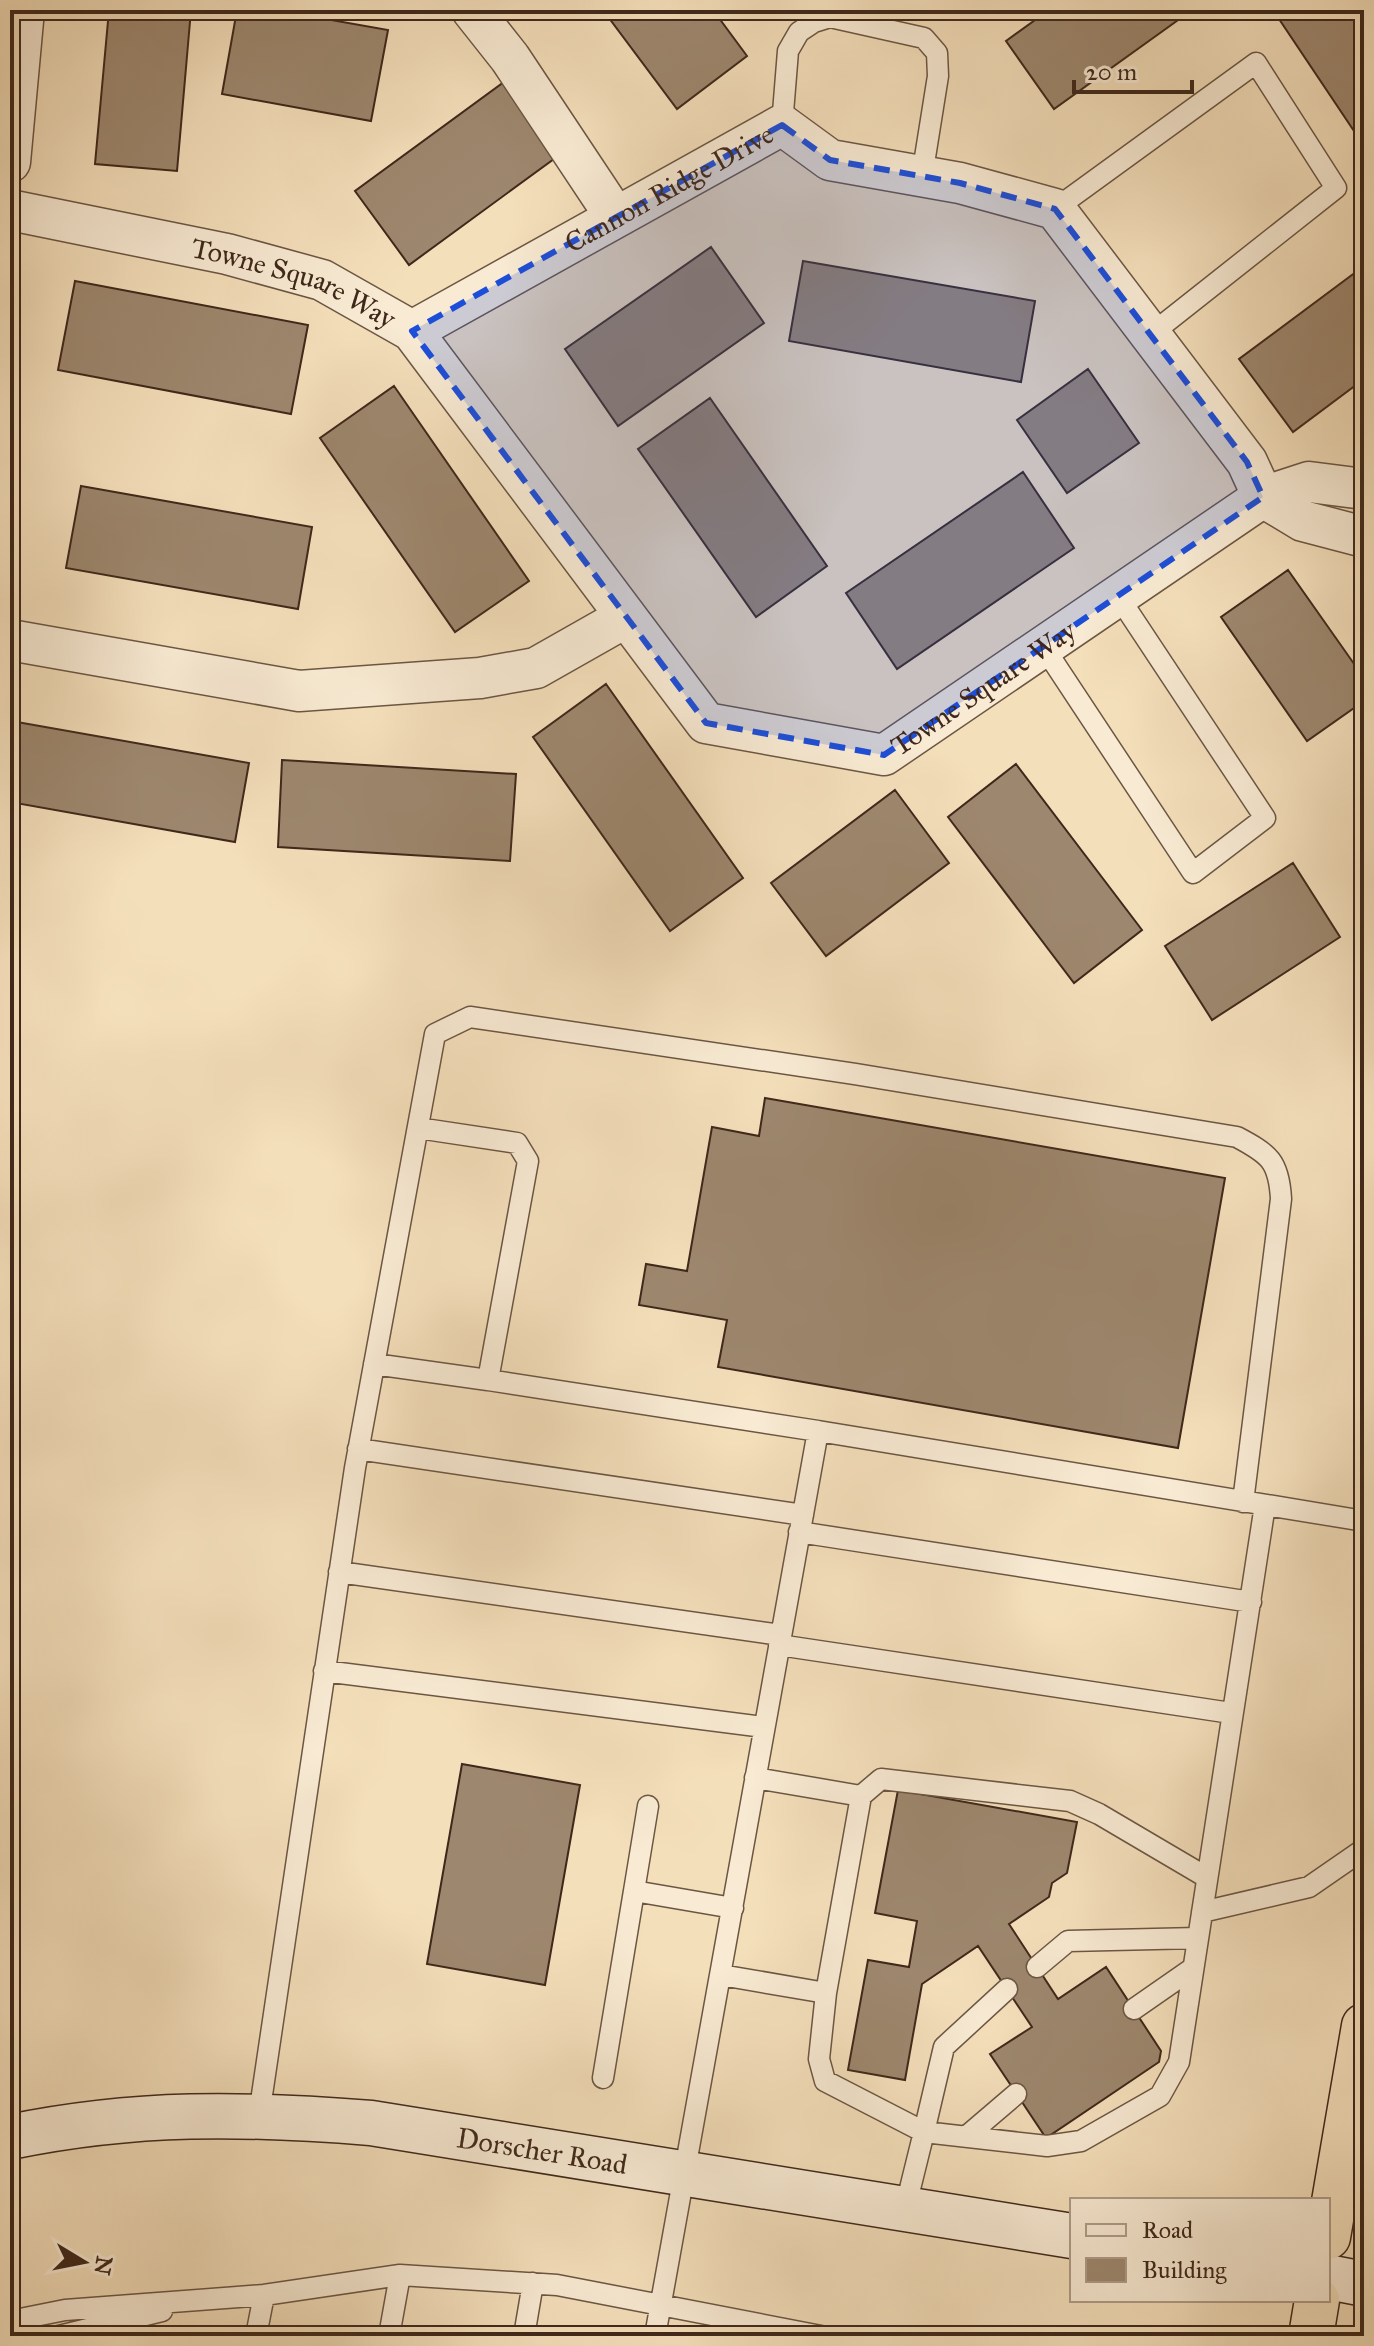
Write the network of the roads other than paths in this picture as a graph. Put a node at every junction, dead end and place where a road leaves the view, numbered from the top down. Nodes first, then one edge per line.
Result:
1 (24, 10) edge
2 (472, 10) edge
3 (782, 125) junction
4 (10, 162) edge
5 (922, 176) junction
6 (1055, 209) junction
7 (10, 210) edge
8 (615, 216) junction
9 (412, 331) junction
10 (1150, 335) junction
11 (1364, 489) edge
12 (1263, 497) junction
13 (1364, 537) edge
14 (1118, 596) junction
15 (626, 617) junction
16 (10, 640) edge
17 (1043, 646) junction
18 (418, 1128) junction
19 (374, 1364) junction
20 (488, 1380) junction
21 (818, 1431) junction
22 (358, 1449) junction
23 (1243, 1502) junction
24 (1265, 1505) junction
25 (1364, 1521) edge
26 (801, 1524) junction
27 (339, 1572) junction
28 (1251, 1602) junction
29 (780, 1640) junction
30 (324, 1671) junction
31 (1231, 1713) junction
32 (764, 1727) junction
33 (755, 1778) junction
34 (861, 1796) junction
35 (648, 1806) dead end
36 (1364, 1849) edge
37 (1206, 1877) junction
38 (634, 1891) junction
39 (733, 1908) junction
40 (1202, 1912) junction
41 (1198, 1938) junction
42 (1037, 1967) dead end
43 (1193, 1968) junction
44 (721, 1975) junction
45 (1007, 1989) dead end
46 (826, 1993) junction
47 (1134, 2009) dead end
48 (1364, 2026) edge
49 (603, 2078) dead end
50 (1016, 2094) dead end
51 (259, 2115) junction
52 (924, 2132) junction
53 (968, 2135) junction
54 (10, 2137) edge
55 (683, 2172) junction
56 (905, 2209) junction
57 (1330, 2225) edge
58 (1070, 2236) edge
59 (400, 2275) junction
60 (1330, 2277) edge
61 (533, 2283) junction
62 (1364, 2284) edge
63 (264, 2295) junction
64 (212, 2297) junction
65 (1317, 2302) edge
66 (660, 2307) junction
67 (10, 2321) edge
68 (59, 2336) edge
69 (256, 2336) edge
70 (389, 2336) edge
71 (524, 2336) edge
72 (655, 2336) edge
73 (821, 2336) edge
74 (1311, 2336) edge

1 - 4 street
2 - 8 street
3 - 5 street, Cannon Ridge Drive
3 - 5 lane
3 - 8 street, Cannon Ridge Drive
5 - 6 street, Cannon Ridge Drive
6 - 10 street
6 - 10 lane
7 - 9 street, Towne Square Way
8 - 9 street, Cannon Ridge Drive
9 - 15 street, Towne Square Way
10 - 12 street
11 - 12 street, Towne Square Way
12 - 13 street
12 - 14 street, Towne Square Way
14 - 17 street, Towne Square Way
14 - 17 lane
15 - 16 street
15 - 17 street, Towne Square Way
18 - 19 lane
18 - 20 lane
18 - 23 lane
19 - 20 lane
19 - 22 lane
20 - 21 lane
21 - 23 lane
21 - 26 lane
22 - 26 lane
22 - 27 lane
23 - 24 lane
24 - 25 lane
24 - 28 lane
26 - 28 lane
26 - 29 lane
27 - 29 lane
27 - 30 lane
28 - 31 lane
29 - 31 lane
29 - 32 lane
30 - 32 lane
30 - 51 lane
31 - 37 lane
32 - 33 lane
33 - 34 lane
33 - 39 lane
34 - 37 lane
34 - 46 lane
35 - 38 lane
36 - 40 lane
37 - 40 lane
38 - 39 lane
38 - 49 lane
39 - 44 lane
40 - 41 lane
41 - 42 lane
41 - 43 lane
43 - 47 lane
43 - 53 lane
44 - 46 lane
44 - 55 lane
45 - 52 lane
46 - 52 lane
48 - 57 highway
50 - 53 lane
51 - 54 street, Dorscher Road
51 - 55 street, Dorscher Road
52 - 53 lane
52 - 56 lane
55 - 56 street, Dorscher Road
55 - 66 lane
56 - 58 street, Dorscher Road
59 - 61 lane
59 - 63 lane
59 - 70 lane
60 - 62 street
61 - 66 lane
61 - 71 lane
63 - 64 lane
63 - 69 lane
64 - 67 lane
64 - 68 lane
65 - 74 highway
66 - 72 lane
66 - 73 lane

